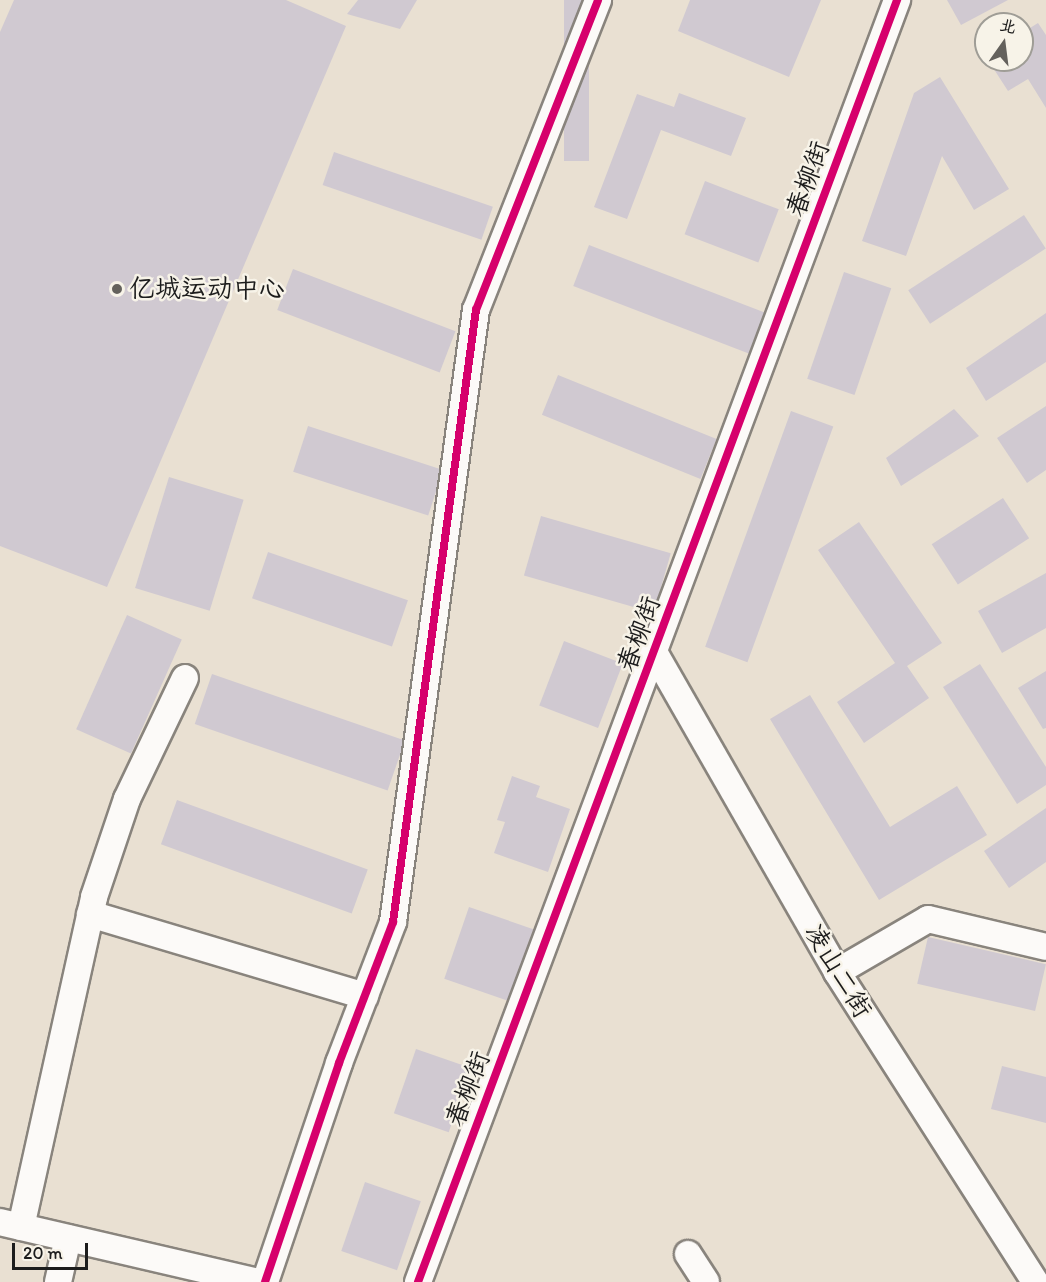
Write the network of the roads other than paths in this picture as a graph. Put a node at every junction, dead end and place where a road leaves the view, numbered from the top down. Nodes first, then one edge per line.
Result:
1 (598, 0) edge
2 (897, 0) edge
3 (654, 652) junction
4 (185, 678) dead end
5 (90, 914) junction
6 (1046, 947) edge
7 (837, 972) junction
8 (365, 996) junction
9 (11, 1225) edge
10 (68, 1238) junction
11 (688, 1254) dead end
12 (58, 1282) edge
13 (257, 1282) edge
14 (265, 1282) edge
15 (417, 1282) edge
16 (706, 1282) edge
17 (1035, 1282) edge

1 - 8 street
2 - 3 street, 春柳街
3 - 7 street, 凌山二街
3 - 15 street, 春柳街
4 - 5 street
5 - 8 street
5 - 9 street
6 - 7 street
7 - 17 street, 凌山二街
8 - 14 street
9 - 10 street
10 - 12 street
10 - 13 street
11 - 16 street

